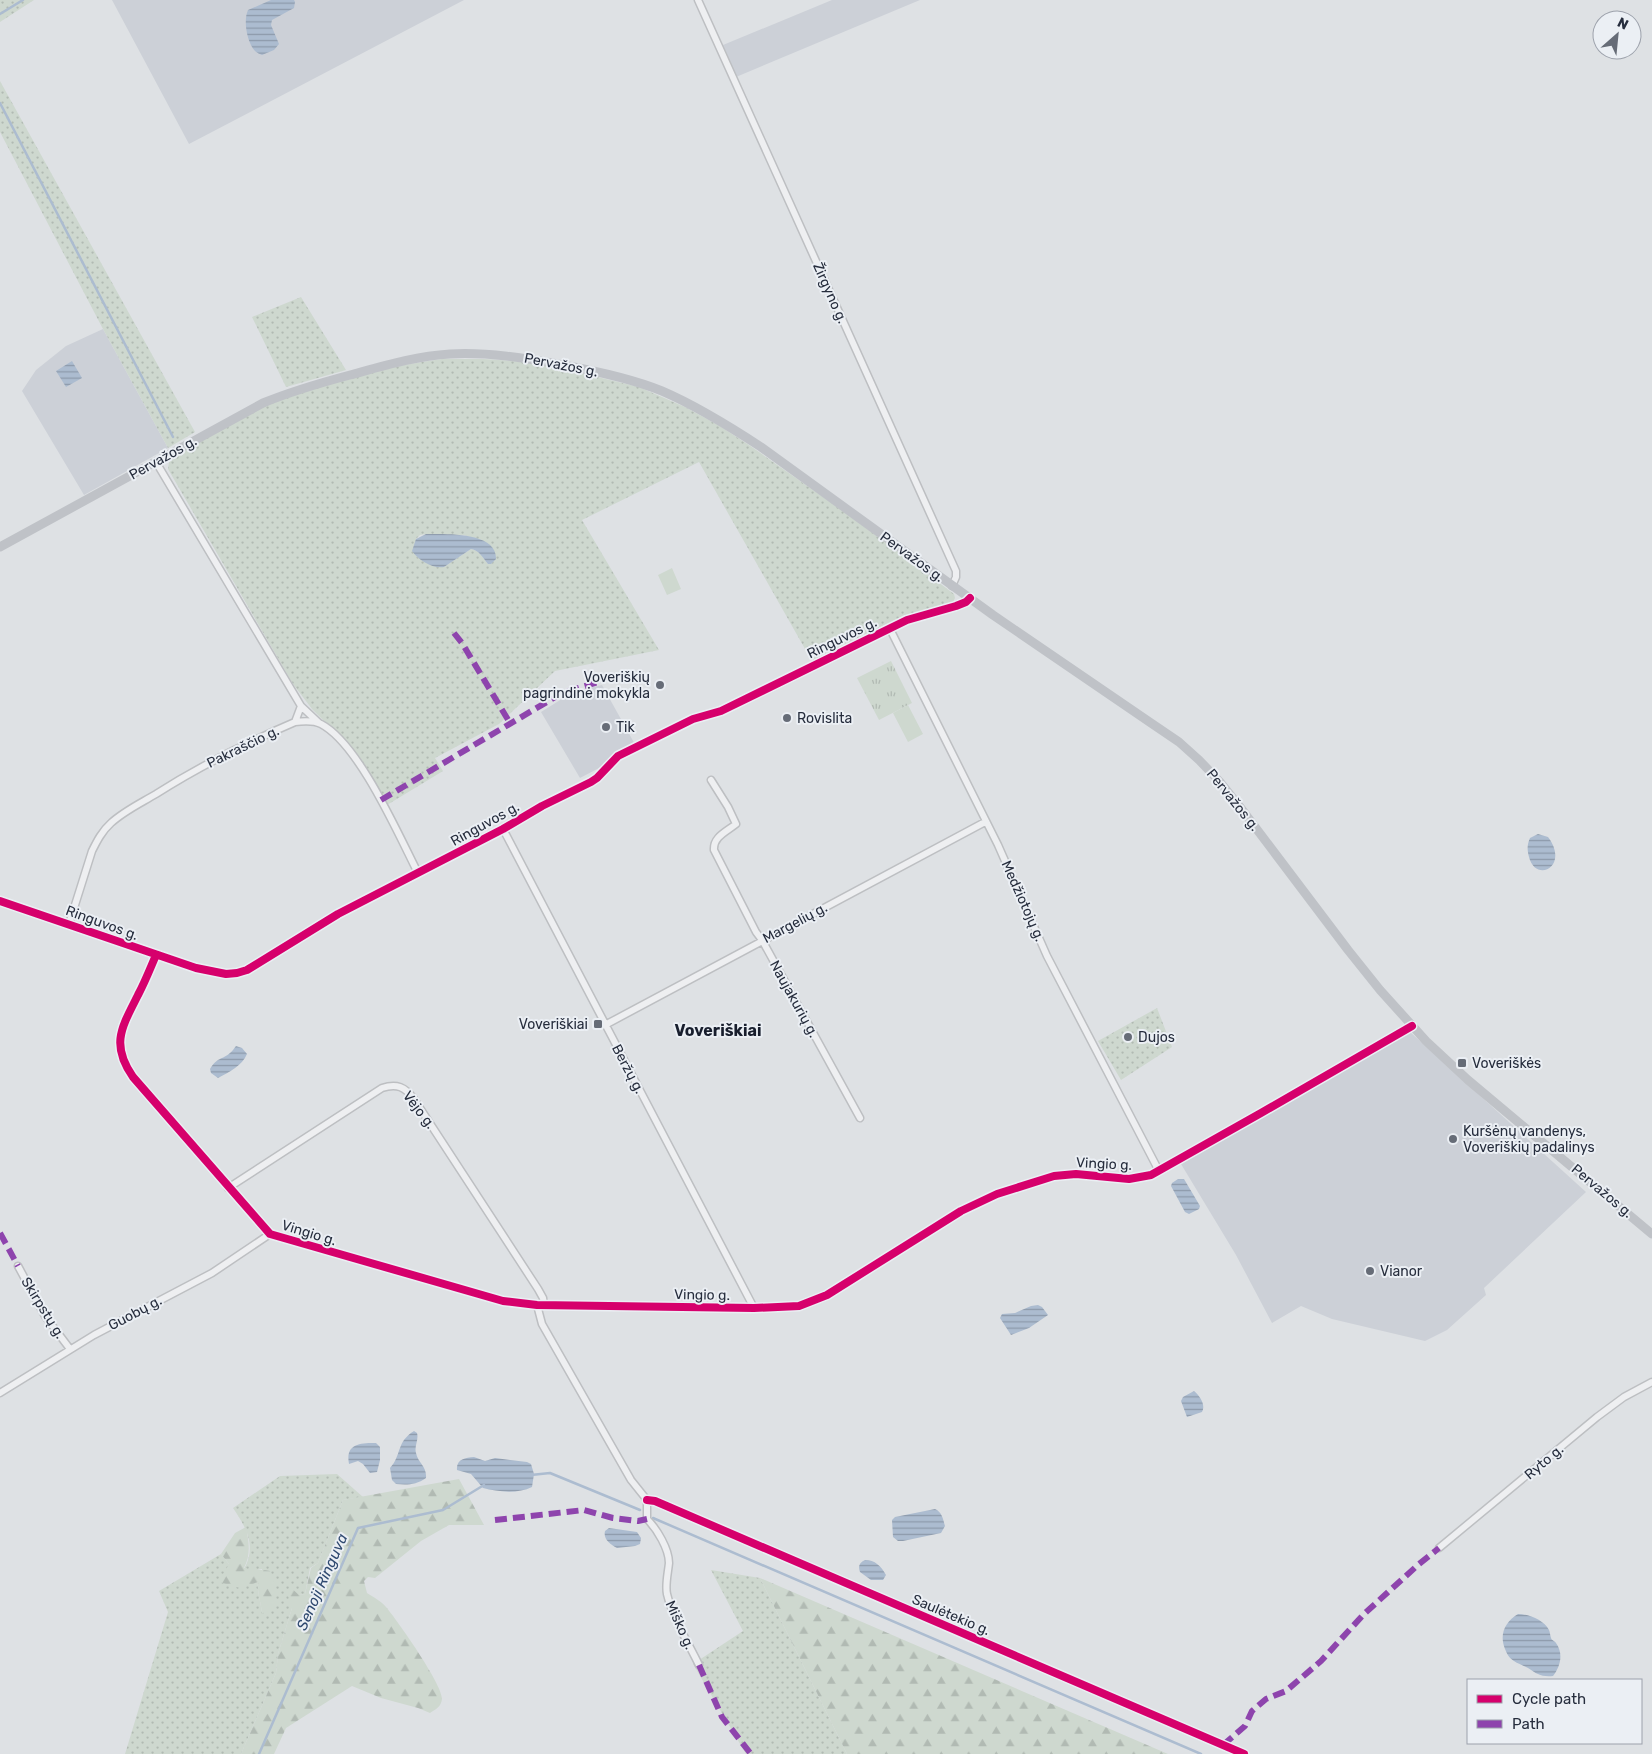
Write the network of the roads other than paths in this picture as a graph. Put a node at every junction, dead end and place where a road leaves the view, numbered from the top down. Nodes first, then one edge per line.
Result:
1 (698, 0) edge
2 (156, 462) junction
3 (0, 547) edge
4 (952, 586) junction
5 (970, 598) junction
6 (890, 629) junction
7 (301, 706) junction
8 (295, 722) junction
9 (321, 724) junction
10 (711, 780) dead end
11 (985, 822) junction
12 (503, 829) junction
13 (418, 873) junction
14 (0, 901) edge
15 (69, 924) junction
16 (762, 940) junction
17 (156, 955) junction
18 (605, 1025) junction
19 (1412, 1026) junction
20 (860, 1118) dead end
21 (1159, 1171) junction
22 (228, 1188) junction
23 (270, 1234) junction
24 (1652, 1234) edge
25 (18, 1266) dead end
26 (540, 1305) junction
27 (754, 1308) junction
28 (70, 1349) junction
29 (1652, 1382) edge
30 (0, 1393) edge
31 (648, 1500) junction
32 (1439, 1548) dead end
33 (699, 1665) dead end
34 (1244, 1754) edge

1 - 4 street, Žirgyno g.
2 - 3 main road, Pervažos g.
2 - 4 main road, Pervažos g.
2 - 7 street
4 - 5 main road, Pervažos g.
5 - 6 street, Ringuvos g.
5 - 19 main road, Pervažos g.
6 - 11 street, Medžiotojų g.
6 - 12 street, Ringuvos g.
7 - 8 street
7 - 9 street
8 - 9 street, Pakraščio g.
8 - 15 street, Pakraščio g.
9 - 13 street
10 - 16 street, Naujakurių g.
11 - 16 street, Margelių g.
11 - 21 street, Medžiotojų g.
12 - 13 street, Ringuvos g.
12 - 18 street, Beržų g.
13 - 17 street, Ringuvos g.
14 - 15 street, Ringuvos g.
15 - 17 street, Ringuvos g.
16 - 18 street, Margelių g.
16 - 20 street, Naujakurių g.
17 - 22 street, Vingio g.
18 - 27 street, Beržų g.
19 - 21 street, Vingio g.
19 - 24 main road, Pervažos g.
21 - 27 street, Vingio g.
22 - 23 street, Vingio g.
22 - 26 street, Vėjo g.
23 - 26 street, Vingio g.
23 - 28 street, Guobų g.
25 - 28 street, Skirpstų g.
26 - 27 street, Vingio g.
26 - 31 street
28 - 30 street, Guobų g.
29 - 32 street, Ryto g.
31 - 33 street, Miško g.
31 - 34 street, Saulėtekio g.

